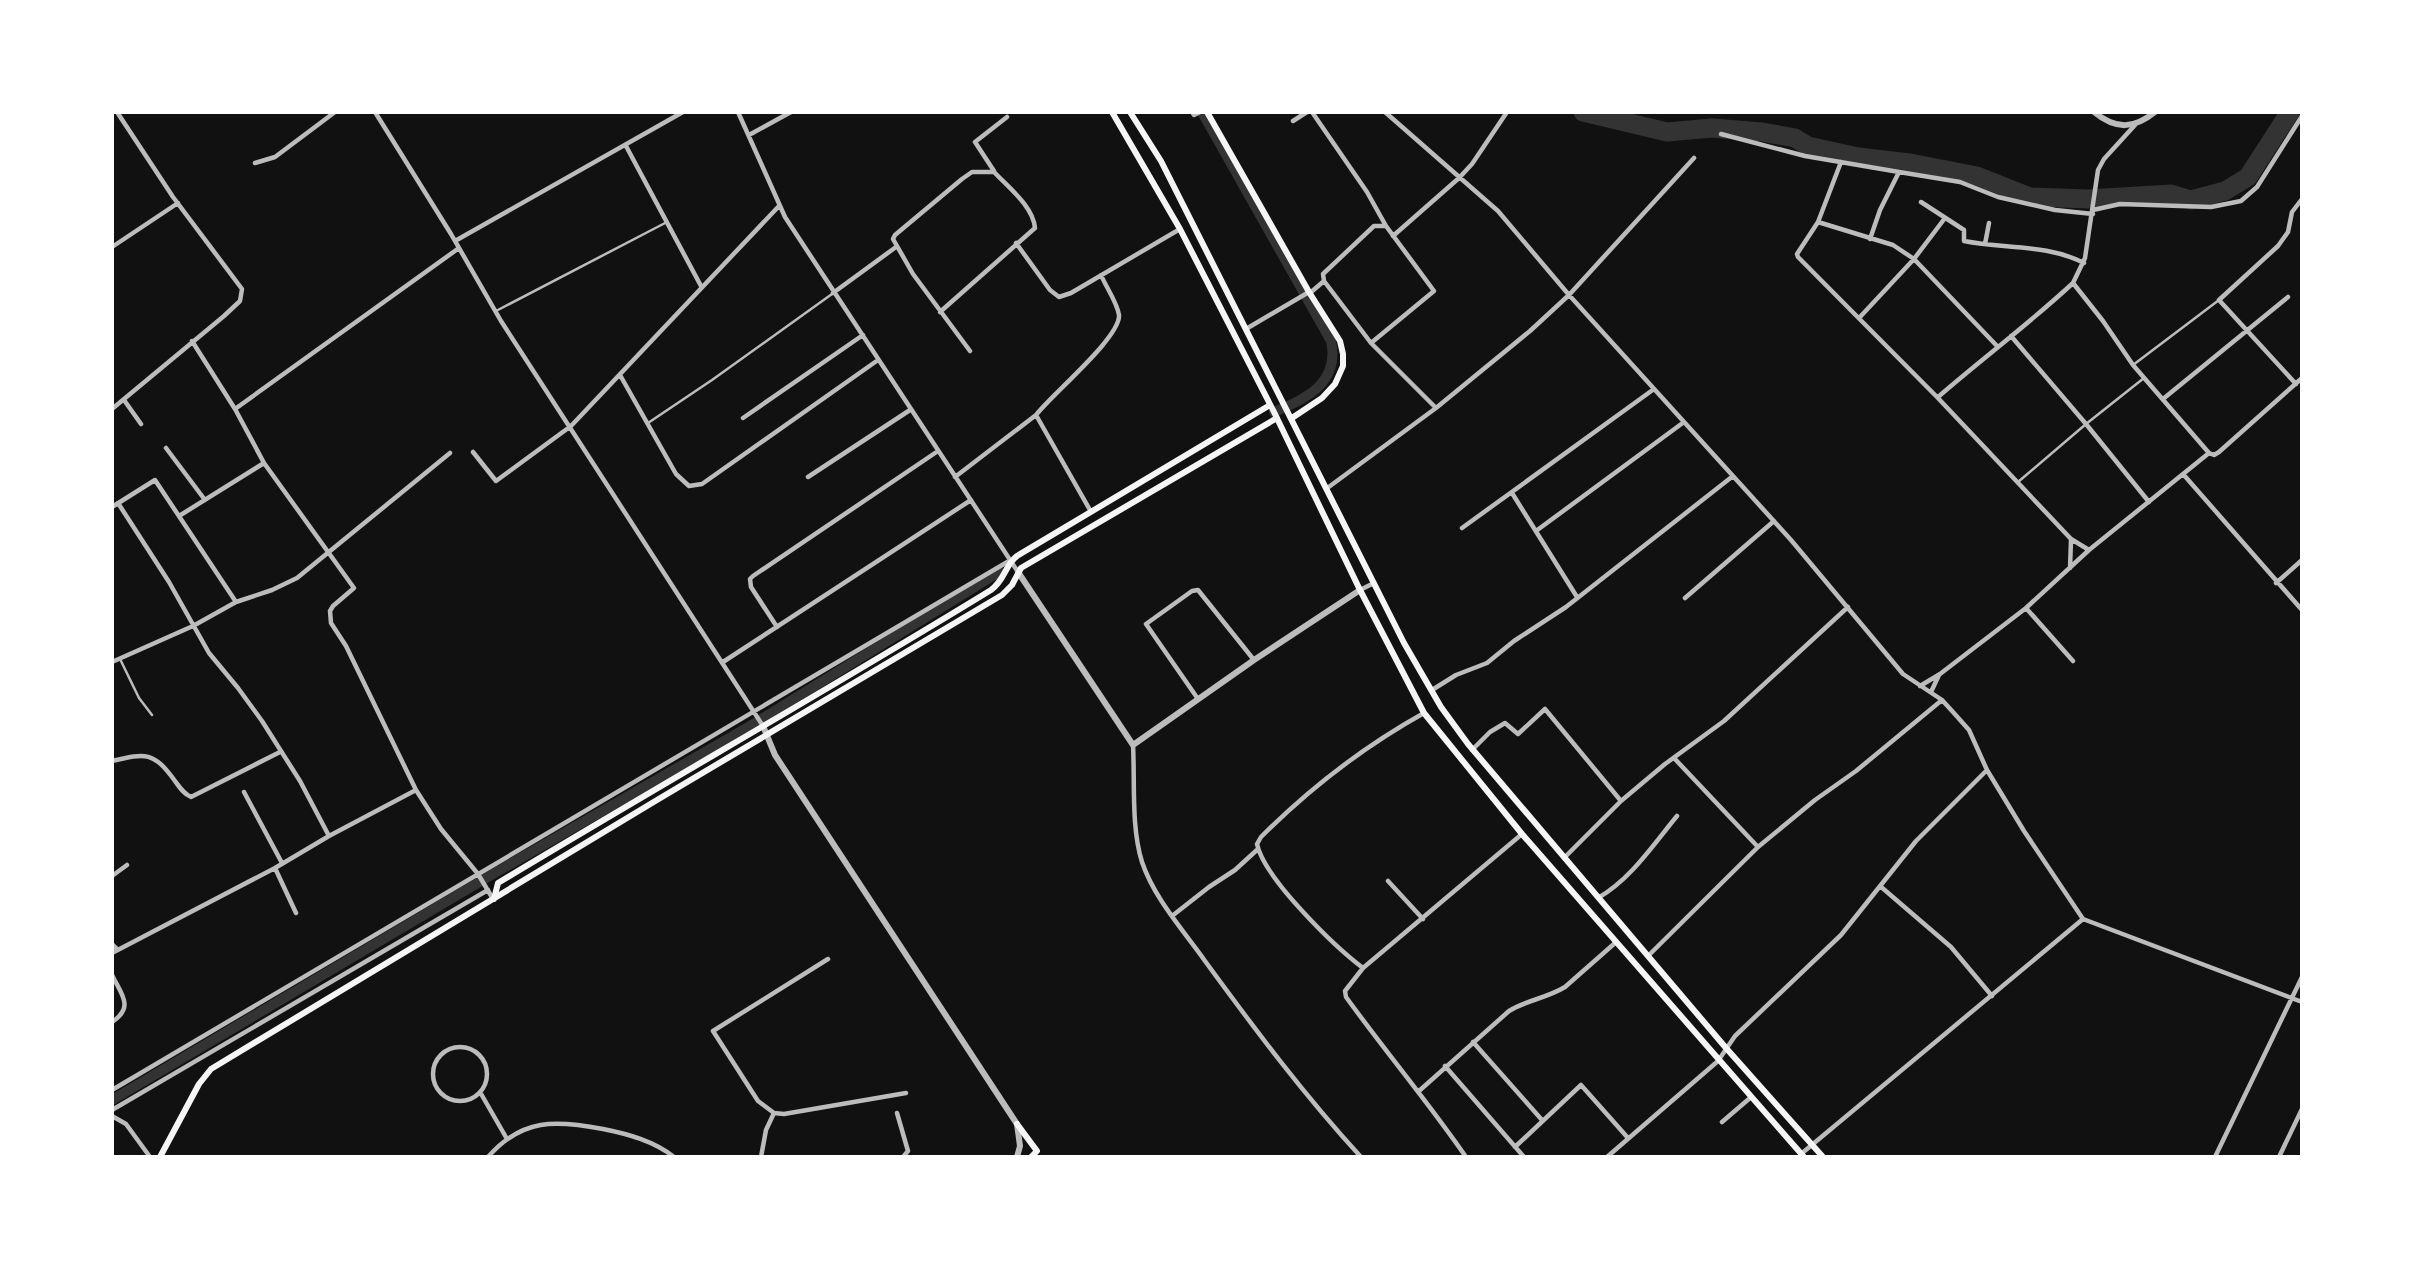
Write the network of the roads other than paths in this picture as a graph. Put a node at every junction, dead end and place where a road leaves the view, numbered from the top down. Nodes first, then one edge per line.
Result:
1 (117, 112) edge
2 (335, 112) edge
3 (375, 112) edge
4 (683, 112) edge
5 (738, 112) edge
6 (791, 112) edge
7 (1112, 112) edge
8 (1141, 112) edge
9 (1207, 112) edge
10 (1310, 112) edge
11 (1385, 112) edge
12 (1393, 112) edge
13 (1507, 112) edge
14 (2094, 112) edge
15 (2155, 112) edge
16 (1132, 114) edge
17 (2302, 116) edge
18 (1007, 117) dead end
19 (1389, 117) junction
20 (1293, 121) dead end
21 (2135, 125) junction
22 (1121, 126) junction
23 (1721, 134) dead end
24 (749, 135) junction
25 (626, 146) junction
26 (1694, 158) dead end
27 (1841, 162) junction
28 (255, 163) dead end
29 (994, 172) junction
30 (1899, 172) junction
31 (1459, 178) junction
32 (2302, 199) edge
33 (1921, 202) dead end
34 (178, 203) junction
35 (779, 206) junction
36 (2093, 212) junction
37 (1945, 218) junction
38 (667, 222) junction
39 (1818, 222) junction
40 (1989, 223) dead end
41 (1386, 226) junction
42 (1180, 229) junction
43 (1393, 236) junction
44 (1870, 239) junction
45 (455, 241) junction
46 (1016, 243) junction
47 (1985, 244) junction
48 (112, 247) edge
49 (896, 247) junction
50 (459, 248) junction
51 (1914, 259) junction
52 (2084, 263) junction
53 (1101, 275) junction
54 (1324, 281) junction
55 (2073, 283) junction
56 (701, 286) junction
57 (833, 293) junction
58 (1306, 294) junction
59 (1569, 295) junction
60 (2288, 297) dead end
61 (2219, 300) junction
62 (495, 312) junction
63 (940, 312) junction
64 (1860, 317) junction
65 (1245, 329) junction
66 (2247, 331) junction
67 (863, 335) junction
68 (2011, 336) junction
69 (192, 341) junction
70 (1371, 343) junction
71 (1997, 346) junction
72 (970, 351) dead end
73 (878, 359) junction
74 (2133, 365) junction
75 (620, 374) junction
76 (2144, 378) junction
77 (2302, 378) edge
78 (2296, 384) junction
79 (1654, 389) junction
80 (1937, 397) junction
81 (124, 400) junction
82 (2163, 400) junction
83 (1270, 405) junction
84 (1436, 408) junction
85 (112, 409) edge
86 (235, 409) junction
87 (910, 410) junction
88 (1036, 415) junction
89 (1291, 415) junction
90 (743, 418) dead end
91 (1277, 418) junction
92 (648, 422) junction
93 (1684, 422) junction
94 (141, 424) dead end
95 (2086, 424) junction
96 (571, 426) junction
97 (166, 448) dead end
98 (937, 451) junction
99 (473, 452) dead end
100 (450, 453) dead end
101 (2209, 453) junction
102 (264, 463) junction
103 (2183, 474) junction
104 (1733, 476) junction
105 (808, 477) dead end
106 (955, 477) junction
107 (2018, 482) junction
108 (1326, 489) junction
109 (1512, 493) junction
110 (205, 500) junction
111 (971, 500) junction
112 (2149, 502) junction
113 (118, 503) junction
114 (112, 507) edge
115 (1090, 510) junction
116 (179, 516) junction
117 (1774, 522) junction
118 (1462, 528) dead end
119 (1536, 531) junction
120 (2071, 539) junction
121 (2089, 550) junction
122 (327, 551) junction
123 (2302, 560) edge
124 (1010, 561) junction
125 (2070, 568) junction
126 (1017, 572) junction
127 (1374, 583) junction
128 (2276, 583) junction
129 (1360, 590) junction
130 (1577, 597) junction
131 (1685, 598) dead end
132 (236, 601) junction
133 (1847, 607) junction
134 (2026, 608) junction
135 (2302, 610) edge
136 (193, 626) junction
137 (777, 627) junction
138 (120, 659) junction
139 (1254, 660) junction
140 (2073, 661) dead end
141 (112, 662) edge
142 (723, 662) junction
143 (1940, 674) junction
144 (1920, 685) junction
145 (1432, 690) junction
146 (1931, 692) junction
147 (1198, 699) junction
148 (1942, 700) junction
149 (755, 712) junction
150 (1424, 713) junction
151 (152, 715) dead end
152 (762, 724) junction
153 (765, 736) junction
154 (1133, 745) junction
155 (1470, 747) junction
156 (280, 752) junction
157 (1457, 753) junction
158 (1674, 758) junction
159 (112, 761) edge
160 (1987, 770) junction
161 (416, 790) junction
162 (244, 792) dead end
163 (1621, 802) junction
164 (1677, 816) dead end
165 (1522, 834) junction
166 (329, 836) junction
167 (1758, 847) junction
168 (1258, 849) junction
169 (1563, 859) junction
170 (282, 863) junction
171 (127, 865) dead end
172 (275, 868) junction
173 (112, 876) edge
174 (479, 876) junction
175 (1388, 881) dead end
176 (1880, 886) junction
177 (487, 888) junction
178 (1597, 898) junction
179 (494, 899) junction
180 (296, 913) dead end
181 (1172, 916) junction
182 (1423, 919) junction
183 (2083, 919) junction
184 (1615, 943) junction
185 (112, 944) edge
186 (118, 950) junction
187 (112, 953) edge
188 (1648, 956) junction
189 (828, 959) dead end
190 (1363, 968) junction
191 (112, 975) edge
192 (2302, 977) edge
193 (1992, 996) junction
194 (2292, 1000) junction
195 (2302, 1002) edge
196 (112, 1022) edge
197 (1473, 1042) junction
198 (1726, 1048) junction
199 (1718, 1061) junction
200 (1445, 1066) junction
201 (112, 1090) edge
202 (1419, 1091) junction
203 (480, 1092) junction
204 (906, 1093) dead end
205 (1750, 1098) junction
206 (2302, 1109) edge
207 (112, 1110) edge
208 (774, 1113) junction
209 (897, 1113) dead end
210 (112, 1116) edge
211 (1542, 1120) junction
212 (1721, 1122) dead end
213 (1017, 1124) junction
214 (1628, 1138) junction
215 (507, 1139) junction
216 (1812, 1145) junction
217 (1515, 1147) junction
218 (1039, 1154) edge
219 (1803, 1155) edge
220 (150, 1157) edge
221 (160, 1157) edge
222 (488, 1157) edge
223 (674, 1157) edge
224 (761, 1157) edge
225 (903, 1157) edge
226 (1017, 1157) edge
227 (1031, 1157) edge
228 (1361, 1157) edge
229 (1466, 1157) edge
230 (1524, 1157) edge
231 (1607, 1157) edge
232 (1823, 1157) edge
233 (2216, 1157) edge
234 (2279, 1157) edge

1 - 34 street
2 - 28 street
3 - 45 street
4 - 25 street
5 - 24 street
6 - 24 street
7 - 22 main road
8 - 16 street
9 - 58 main road
10 - 20 street
10 - 41 street
11 - 19 street
12 - 19 street
13 - 31 street
14 - 21 street
15 - 21 street
16 - 22 main road
16 - 65 main road
17 - 36 street
18 - 29 street
19 - 31 street
21 - 36 street
22 - 42 main road
23 - 27 street
24 - 35 street
25 - 38 street
25 - 45 street
26 - 59 street
27 - 30 street
27 - 39 street
29 - 46 street
29 - 49 street
30 - 36 street
30 - 44 street
31 - 43 street
31 - 59 street
32 - 61 street
33 - 37 street
34 - 48 street
34 - 69 street
35 - 56 street
35 - 57 street
36 - 52 street
37 - 47 street
37 - 51 street
38 - 56 street
38 - 62 lane
39 - 44 street
39 - 64 street
40 - 47 street
41 - 43 street
41 - 54 street
42 - 53 street
42 - 83 main road
43 - 70 street
44 - 51 street
45 - 50 street
46 - 53 street
46 - 63 street
47 - 52 street
49 - 57 street
49 - 63 street
50 - 62 street
50 - 86 street
51 - 64 street
51 - 71 street
52 - 55 street
53 - 88 street
54 - 58 street
54 - 70 street
55 - 68 street
55 - 74 street
56 - 75 street
57 - 67 street
57 - 92 lane
58 - 65 street
58 - 89 main road
59 - 79 street
59 - 84 street
60 - 66 street
61 - 66 street
61 - 74 lane
62 - 96 street
63 - 72 street
64 - 80 street
65 - 89 main road
66 - 78 street
66 - 82 street
67 - 73 street
67 - 90 street
68 - 71 street
68 - 95 street
69 - 81 street
69 - 86 street
70 - 84 street
71 - 80 street
73 - 87 street
73 - 92 street
74 - 76 street
75 - 92 street
75 - 96 street
76 - 82 street
76 - 95 lane
77 - 78 street
78 - 101 street
79 - 93 street
79 - 109 street
80 - 107 street
81 - 85 street
81 - 94 street
82 - 101 street
83 - 91 main road
83 - 115 main road
84 - 108 street
86 - 102 street
87 - 98 street
87 - 105 street
88 - 106 street
88 - 115 street
89 - 108 main road
91 - 126 main road
91 - 129 main road
93 - 104 street
93 - 119 street
95 - 107 lane
95 - 112 street
96 - 99 street
96 - 142 street
97 - 110 street
98 - 106 street
98 - 137 street
100 - 122 street
101 - 103 street
102 - 110 street
102 - 122 street
103 - 112 street
103 - 128 street
104 - 117 street
104 - 130 street
106 - 111 street
107 - 120 street
108 - 127 main road
109 - 118 street
109 - 119 street
110 - 116 street
111 - 124 street
111 - 137 street
112 - 121 street
113 - 114 street
113 - 116 street
113 - 136 street
115 - 124 main road
116 - 132 street
117 - 131 street
117 - 133 street
119 - 130 street
120 - 121 street
120 - 125 street
121 - 125 street
122 - 132 street
122 - 161 street
123 - 128 street
124 - 126 street
124 - 149 street
124 - 152 main road
125 - 134 street
126 - 153 main road
126 - 154 street
127 - 129 street
127 - 145 main road
128 - 135 street
129 - 139 street
129 - 150 main road
130 - 145 street
132 - 136 street
133 - 144 street
133 - 158 street
134 - 140 street
134 - 143 street
136 - 138 street
136 - 156 street
137 - 142 street
138 - 141 street
138 - 151 lane
139 - 147 street
139 - 147 street
142 - 149 street
143 - 144 street
143 - 146 street
144 - 146 street
145 - 155 main road
146 - 148 street
147 - 154 street
148 - 160 street
148 - 167 street
149 - 152 street
149 - 174 street
150 - 157 main road
150 - 168 street
152 - 153 street
152 - 179 main road
153 - 179 main road
153 - 213 street
154 - 181 street
155 - 157 main road
155 - 163 street
155 - 169 main road
156 - 159 street
156 - 166 street
157 - 165 main road
158 - 163 street
158 - 167 street
160 - 176 street
160 - 183 street
161 - 166 street
161 - 174 street
162 - 170 street
163 - 169 street
164 - 178 street
165 - 182 street
165 - 184 main road
166 - 170 street
167 - 188 street
168 - 181 street
168 - 190 street
169 - 178 main road
170 - 172 street
171 - 173 street
172 - 180 street
172 - 186 street
174 - 177 street
174 - 201 street
175 - 182 street
176 - 193 street
176 - 198 street
177 - 179 street
177 - 207 street
178 - 188 main road
179 - 221 main road
181 - 228 street
182 - 190 street
183 - 193 street
183 - 194 street
184 - 197 street
184 - 199 main road
185 - 186 street
186 - 187 street
188 - 198 main road
189 - 208 street
190 - 202 street
191 - 196 street
192 - 194 street
193 - 216 street
194 - 195 street
194 - 233 street
197 - 200 street
197 - 211 street
198 - 199 street
198 - 216 main road
199 - 205 main road
199 - 214 street
200 - 202 street
200 - 217 street
202 - 229 street
203 - 203 street
203 - 215 street
204 - 208 street
205 - 212 street
205 - 219 main road
206 - 234 street
208 - 224 street
209 - 225 street
210 - 220 street
211 - 214 street
211 - 217 street
213 - 218 main road
213 - 226 street
214 - 231 street
215 - 222 street
215 - 223 street
216 - 219 street
216 - 232 main road
217 - 230 street
218 - 227 main road

